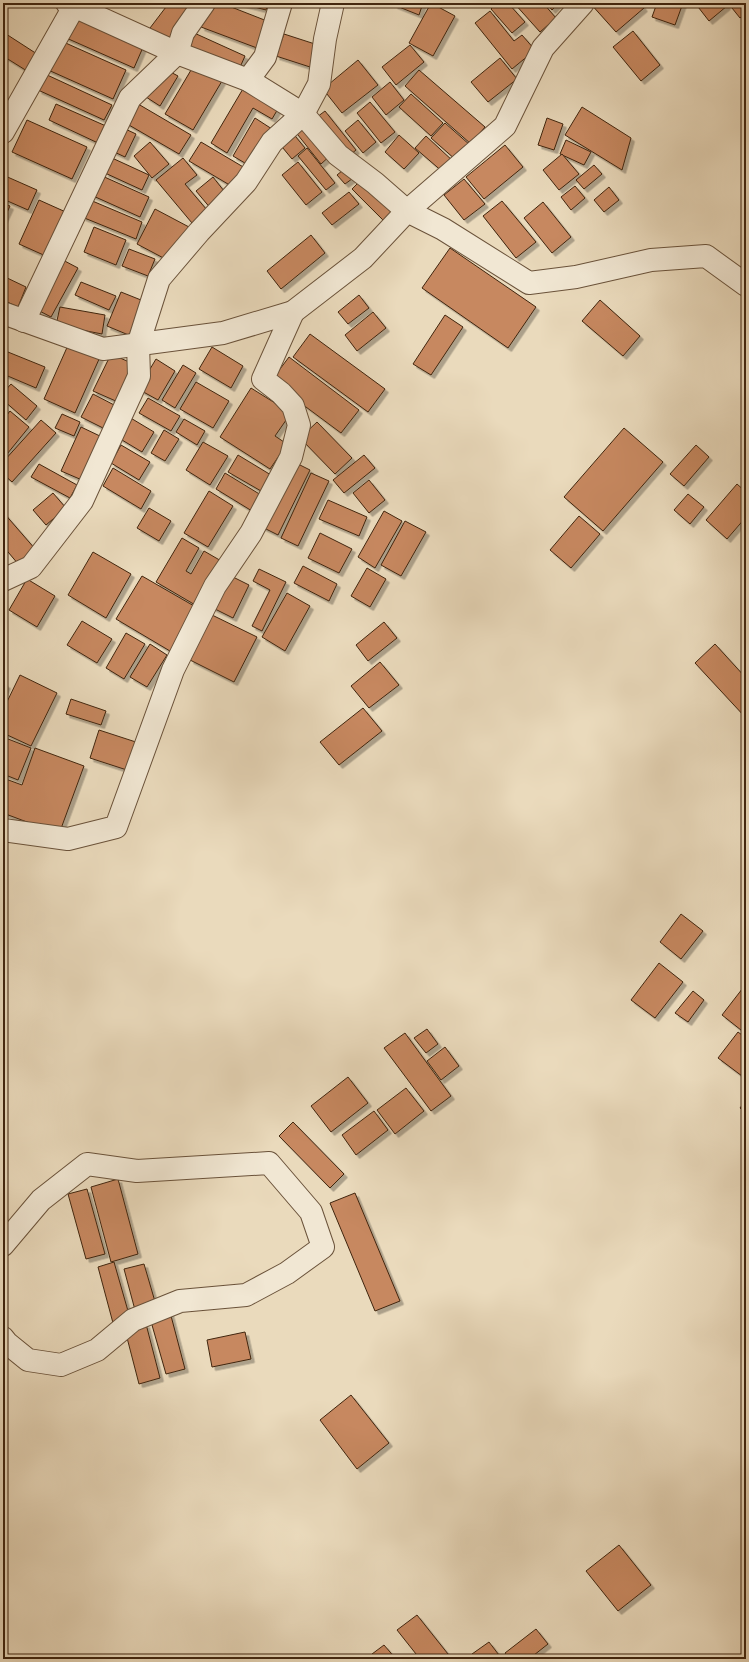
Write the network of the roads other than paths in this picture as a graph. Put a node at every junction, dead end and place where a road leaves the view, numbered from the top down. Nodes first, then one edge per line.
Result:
1 (204, 3) edge
2 (281, 3) edge
3 (333, 3) edge
4 (583, 3) edge
5 (72, 4) edge
6 (177, 54) junction
7 (248, 80) junction
8 (302, 114) junction
9 (3, 132) edge
10 (408, 211) junction
11 (746, 285) edge
12 (293, 312) junction
13 (3, 313) edge
14 (24, 320) junction
15 (138, 345) junction
16 (3, 580) edge
17 (3, 830) edge
18 (3, 1245) edge
19 (3, 1338) edge

1 - 6 street
2 - 7 street
3 - 8 street
4 - 10 street
5 - 6 street
5 - 9 street
6 - 7 street
6 - 14 street
7 - 8 street
8 - 10 street
8 - 15 street
10 - 11 street
10 - 12 street
12 - 15 street
12 - 17 street
13 - 14 street
14 - 15 street
15 - 16 street
18 - 19 street

